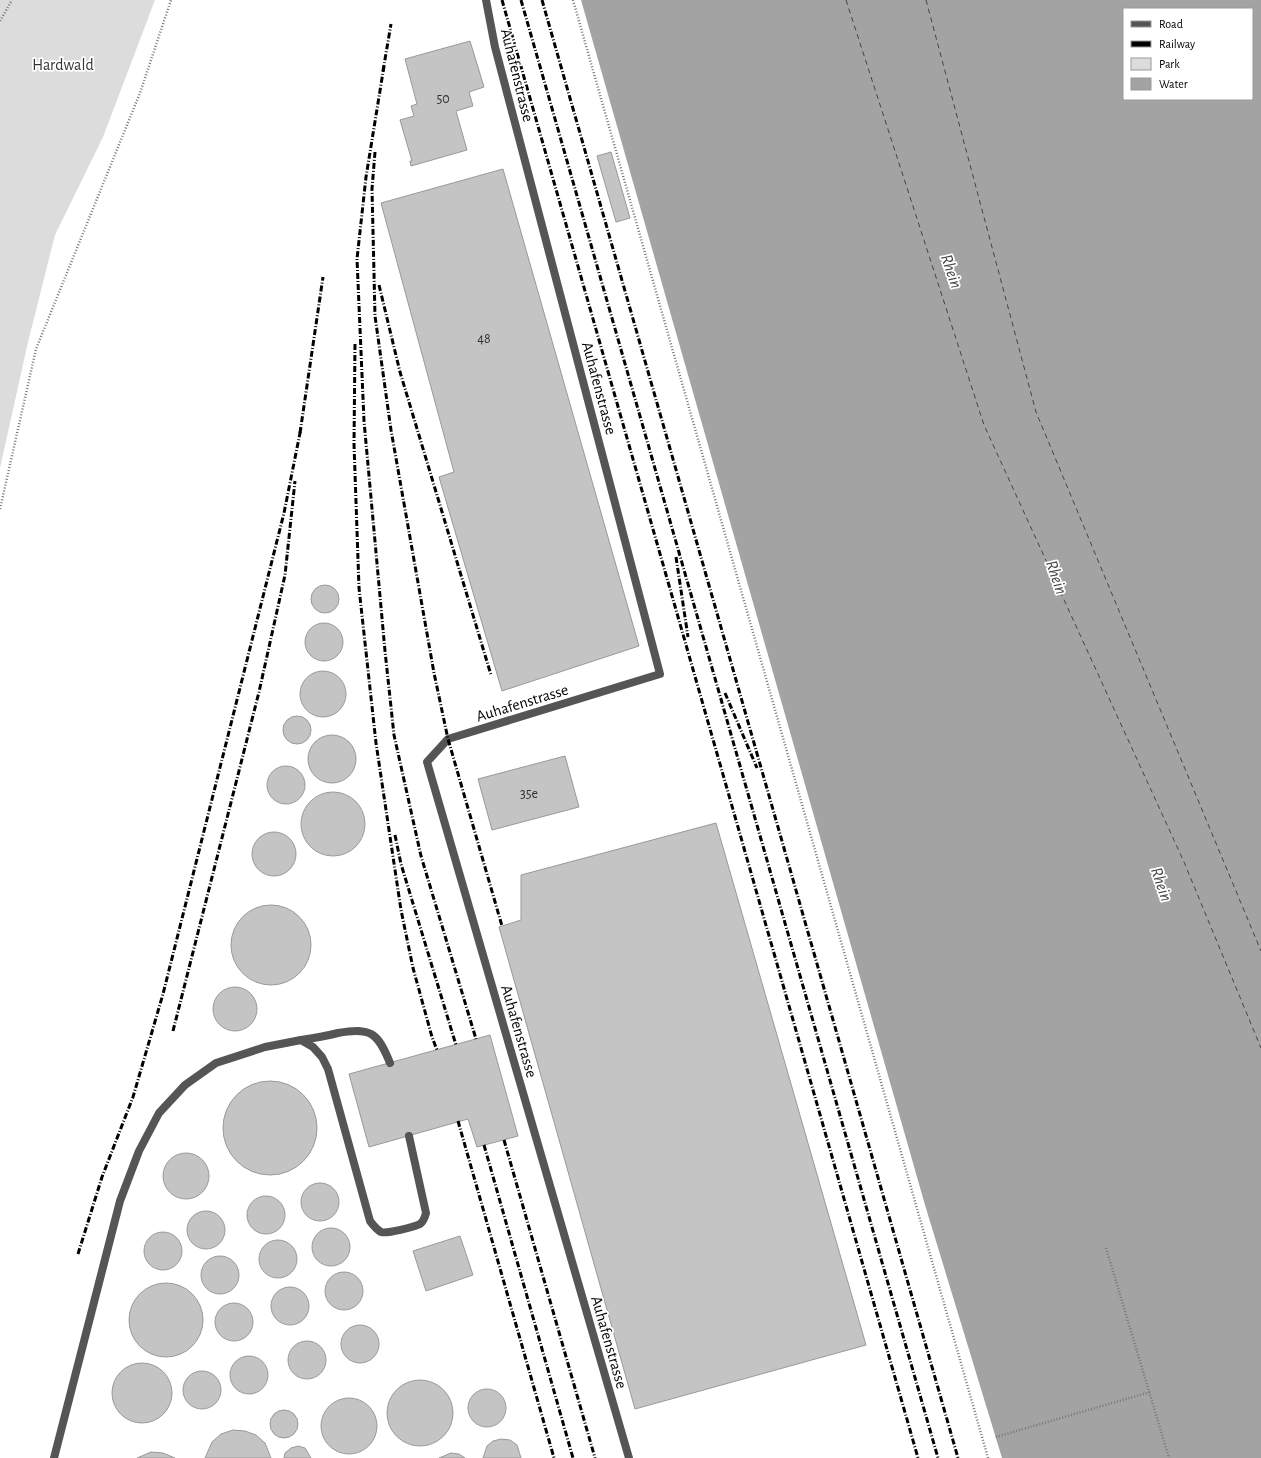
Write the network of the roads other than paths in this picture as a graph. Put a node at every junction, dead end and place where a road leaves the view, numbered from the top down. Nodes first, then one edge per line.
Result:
1 (486, 0) edge
2 (301, 1040) junction
3 (390, 1063) dead end
4 (409, 1136) dead end
5 (54, 1458) edge
6 (629, 1458) edge

1 - 6 street, Auhafenstrasse
2 - 3 street
2 - 4 street
2 - 5 street

